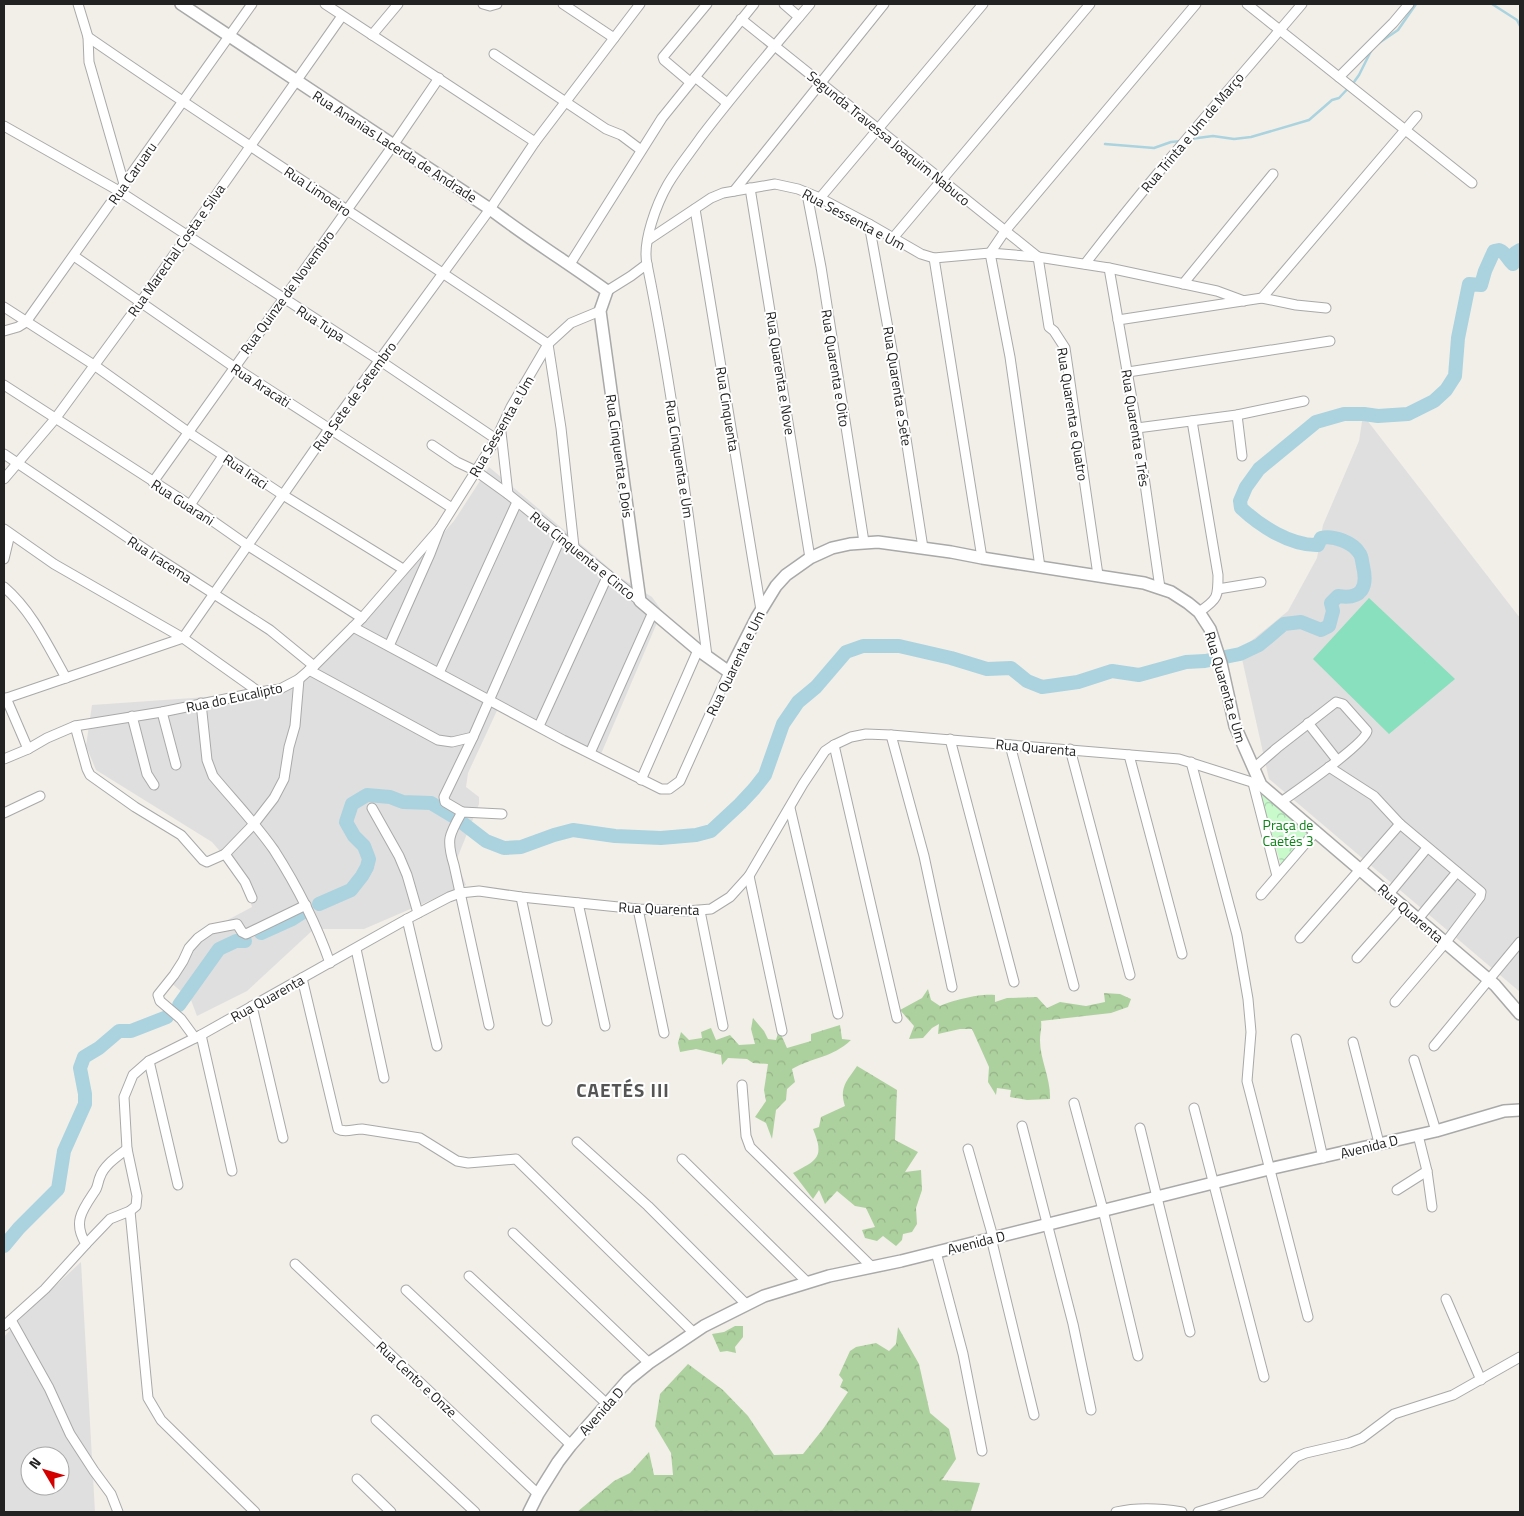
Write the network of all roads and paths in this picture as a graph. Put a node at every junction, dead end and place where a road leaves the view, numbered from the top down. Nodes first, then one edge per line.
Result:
1 (78, 4) edge
2 (181, 4) edge
3 (252, 4) edge
4 (325, 4) edge
5 (398, 4) edge
6 (483, 4) edge
7 (497, 4) edge
8 (563, 4) edge
9 (640, 4) edge
10 (707, 4) edge
11 (754, 4) edge
12 (784, 4) edge
13 (810, 4) edge
14 (884, 4) edge
15 (983, 4) edge
16 (1090, 4) edge
17 (1196, 4) edge
18 (1247, 4) edge
19 (1302, 4) edge
20 (1409, 4) edge
21 (342, 16) junction
22 (799, 17) junction
23 (741, 19) junction
24 (1280, 30) junction
25 (372, 35) junction
26 (230, 36) junction
27 (88, 37) junction
28 (614, 38) junction
29 (775, 46) junction
30 (494, 54) dead end
31 (439, 78) junction
32 (1342, 79) junction
33 (693, 80) junction
34 (296, 82) junction
35 (820, 83) junction
36 (566, 101) junction
37 (183, 102) junction
38 (727, 103) junction
39 (1417, 116) dead end
40 (4, 126) edge
41 (877, 129) junction
42 (1406, 131) junction
43 (535, 142) junction
44 (394, 144) junction
45 (251, 146) junction
46 (641, 150) junction
47 (1273, 174) dead end
48 (941, 180) junction
49 (1472, 183) dead end
50 (122, 188) junction
51 (750, 188) junction
52 (734, 191) junction
53 (807, 194) junction
54 (820, 198) junction
55 (490, 209) junction
56 (695, 209) junction
57 (347, 210) junction
58 (869, 224) junction
59 (1005, 231) junction
60 (186, 235) junction
61 (893, 238) junction
62 (648, 240) junction
63 (990, 253) junction
64 (74, 256) junction
65 (1038, 257) junction
66 (934, 258) junction
67 (570, 264) junction
68 (646, 264) junction
69 (1085, 264) junction
70 (1109, 268) junction
71 (444, 272) junction
72 (1183, 284) junction
73 (607, 291) junction
74 (283, 298) junction
75 (1262, 298) junction
76 (1244, 301) junction
77 (140, 303) junction
78 (4, 307) edge
79 (1326, 308) dead end
80 (600, 311) junction
81 (1118, 320) junction
82 (26, 322) junction
83 (4, 331) edge
84 (1330, 341) dead end
85 (548, 344) junction
86 (379, 360) junction
87 (94, 365) junction
88 (234, 367) junction
89 (1128, 372) junction
90 (4, 385) edge
91 (1304, 402) dead end
92 (1238, 415) junction
93 (55, 419) junction
94 (1192, 421) junction
95 (1137, 428) junction
96 (329, 429) junction
97 (188, 432) junction
98 (499, 436) junction
99 (432, 445) dead end
100 (4, 454) edge
101 (223, 456) junction
102 (1242, 456) dead end
103 (18, 464) junction
104 (476, 471) junction
105 (4, 479) edge
106 (152, 482) junction
107 (508, 494) junction
108 (283, 495) junction
109 (517, 502) junction
110 (190, 505) junction
111 (452, 508) junction
112 (440, 528) junction
113 (7, 532) edge
114 (561, 537) junction
115 (864, 542) junction
116 (247, 545) junction
117 (574, 547) junction
118 (923, 548) junction
119 (810, 558) junction
120 (982, 558) junction
121 (4, 559) edge
122 (1040, 566) junction
123 (404, 569) junction
124 (608, 575) junction
125 (1098, 575) junction
126 (1262, 582) dead end
127 (4, 586) edge
128 (1160, 588) junction
129 (1218, 589) junction
130 (215, 594) junction
131 (640, 601) junction
132 (761, 610) junction
133 (653, 612) junction
134 (1199, 612) junction
135 (362, 618) junction
136 (353, 627) junction
137 (183, 638) junction
138 (390, 646) junction
139 (703, 653) junction
140 (312, 668) junction
141 (729, 672) junction
142 (440, 673) junction
143 (66, 678) junction
144 (299, 679) junction
145 (259, 692) junction
146 (5, 699) edge
147 (489, 700) junction
148 (202, 703) junction
149 (162, 712) junction
150 (132, 716) junction
151 (1308, 723) junction
152 (75, 726) junction
153 (539, 726) junction
154 (891, 735) junction
155 (473, 737) junction
156 (950, 739) junction
157 (834, 745) junction
158 (1010, 745) junction
159 (28, 749) junction
160 (1070, 749) junction
161 (590, 753) junction
162 (1130, 755) junction
163 (4, 759) edge
164 (1338, 760) junction
165 (1191, 762) junction
166 (176, 765) dead end
167 (1328, 767) junction
168 (1257, 778) junction
169 (642, 780) junction
170 (154, 784) dead end
171 (40, 796) dead end
172 (1281, 802) junction
173 (372, 808) dead end
174 (790, 808) junction
175 (462, 812) junction
176 (4, 813) edge
177 (502, 814) dead end
178 (1400, 824) junction
179 (253, 825) junction
180 (1316, 831) junction
181 (1427, 848) junction
182 (224, 854) junction
183 (1360, 870) junction
184 (1456, 872) junction
185 (750, 876) junction
186 (1277, 876) junction
187 (460, 893) junction
188 (1389, 894) junction
189 (1261, 895) dead end
190 (521, 897) junction
191 (252, 898) dead end
192 (578, 903) junction
193 (306, 905) junction
194 (1403, 906) junction
195 (638, 909) junction
196 (700, 911) junction
197 (418, 914) junction
198 (407, 919) junction
199 (1418, 919) junction
200 (1300, 938) dead end
201 (1446, 942) junction
202 (1520, 942) edge
203 (356, 949) junction
204 (1182, 954) dead end
205 (1357, 958) dead end
206 (330, 963) junction
207 (1130, 976) dead end
208 (302, 978) junction
209 (1014, 982) dead end
210 (1492, 982) junction
211 (1074, 986) dead end
212 (952, 987) dead end
213 (1520, 999) edge
214 (1395, 1002) dead end
215 (252, 1006) junction
216 (838, 1014) dead end
217 (1520, 1014) edge
218 (897, 1018) dead end
219 (546, 1021) dead end
220 (489, 1025) dead end
221 (605, 1026) dead end
222 (723, 1026) dead end
223 (782, 1031) dead end
224 (664, 1033) dead end
225 (198, 1036) junction
226 (1296, 1039) dead end
227 (1353, 1042) dead end
228 (437, 1046) dead end
229 (1434, 1046) dead end
230 (1414, 1060) dead end
231 (149, 1061) junction
232 (384, 1078) dead end
233 (742, 1085) dead end
234 (1520, 1100) edge
235 (1074, 1102) dead end
236 (1194, 1108) dead end
237 (1520, 1110) edge
238 (1504, 1111) junction
239 (1022, 1126) dead end
240 (1140, 1128) dead end
241 (1436, 1131) junction
242 (1418, 1135) junction
243 (283, 1138) dead end
244 (577, 1142) dead end
245 (1379, 1143) junction
246 (127, 1149) junction
247 (968, 1149) dead end
248 (1323, 1158) junction
249 (682, 1159) dead end
250 (1269, 1169) junction
251 (232, 1171) dead end
252 (1427, 1171) junction
253 (1213, 1184) junction
254 (178, 1185) dead end
255 (1397, 1190) dead end
256 (1157, 1198) junction
257 (1432, 1207) dead end
258 (1103, 1210) junction
259 (130, 1211) junction
260 (1047, 1224) junction
261 (513, 1233) dead end
262 (993, 1237) junction
263 (86, 1244) junction
264 (936, 1252) junction
265 (295, 1264) dead end
266 (872, 1267) junction
267 (470, 1276) dead end
268 (807, 1282) junction
269 (406, 1290) dead end
270 (1446, 1300) dead end
271 (746, 1304) junction
272 (1308, 1317) dead end
273 (8, 1323) edge
274 (1190, 1332) dead end
275 (694, 1333) junction
276 (1138, 1356) dead end
277 (1520, 1358) edge
278 (649, 1363) junction
279 (1264, 1377) dead end
280 (1480, 1380) junction
281 (607, 1404) junction
282 (1091, 1410) dead end
283 (1034, 1415) dead end
284 (376, 1420) dead end
285 (571, 1445) junction
286 (982, 1451) dead end
287 (357, 1479) dead end
288 (538, 1494) junction
289 (118, 1512) edge
290 (255, 1512) edge
291 (391, 1512) edge
292 (475, 1512) edge
293 (529, 1512) edge
294 (1116, 1512) edge
295 (1182, 1512) edge
296 (1198, 1512) edge

1 - 27 street
2 - 26 street, Rua Ananias Lacerda de Andrade
3 - 26 street, Rua Caruaru
4 - 21 street
5 - 25 street
6 - 7 street
8 - 28 street
9 - 28 street, Rua Sete de Setembro
10 - 33 street
11 - 23 street
12 - 22 street
13 - 22 street
14 - 35 street
15 - 41 street
16 - 48 street
17 - 59 street
18 - 24 street
19 - 24 street, Rua Trinta e Um de Março
20 - 32 street
21 - 25 street
21 - 34 street, Rua Marechal Costa e Silva
22 - 29 street
23 - 29 street, Segunda Travessa Joaquim Nabuco
23 - 33 street
24 - 32 street
24 - 69 street, Rua Trinta e Um de Março
25 - 31 street
26 - 34 street, Rua Ananias Lacerda de Andrade
26 - 37 street, Rua Caruaru
27 - 37 street, Rua Limoeiro
27 - 50 street
28 - 36 street, Rua Sete de Setembro
29 - 35 street, Segunda Travessa Joaquim Nabuco
29 - 38 street
30 - 36 street
31 - 43 street
31 - 44 street, Rua Quinze de Novembro
32 - 42 street
33 - 38 street
33 - 46 street
34 - 44 street, Rua Ananias Lacerda de Andrade
34 - 45 street, Rua Marechal Costa e Silva
35 - 41 street, Segunda Travessa Joaquim Nabuco
35 - 52 street
36 - 43 street, Rua Sete de Setembro
36 - 46 street
37 - 45 street, Rua Limoeiro
37 - 50 street, Rua Caruaru
38 - 62 street
39 - 42 street
40 - 50 street, Rua Tupa
41 - 48 street, Segunda Travessa Joaquim Nabuco
41 - 54 street
42 - 49 street
42 - 75 street
43 - 55 street, Rua Sete de Setembro
44 - 55 street, Rua Ananias Lacerda de Andrade
44 - 57 street, Rua Quinze de Novembro
45 - 57 street, Rua Limoeiro
45 - 60 street, Rua Marechal Costa e Silva
46 - 67 street
47 - 72 street
48 - 59 street, Segunda Travessa Joaquim Nabuco
48 - 61 street
50 - 60 street, Rua Tupa
50 - 64 street, Rua Caruaru
51 - 52 street, Rua Sessenta e Um
51 - 53 street, Rua Sessenta e Um
51 - 119 street, Rua Quarenta e Nove
52 - 56 street, Rua Sessenta e Um
53 - 54 street, Rua Sessenta e Um
53 - 115 street, Rua Quarenta e Oito
54 - 58 street, Rua Sessenta e Um
55 - 67 street, Rua Ananias Lacerda de Andrade
55 - 71 street, Rua Sete de Setembro
56 - 62 street, Rua Sessenta e Um
56 - 132 street, Rua Cinquenta
57 - 71 street, Rua Limoeiro
57 - 74 street, Rua Quinze de Novembro
58 - 61 street, Rua Sessenta e Um
58 - 118 street, Rua Quarenta e Sete
59 - 63 street
59 - 65 street, Segunda Travessa Joaquim Nabuco
60 - 74 street, Rua Tupa
60 - 77 street, Rua Marechal Costa e Silva
61 - 66 street, Rua Sessenta e Um
62 - 68 street
63 - 65 street, Rua Sessenta e Um
63 - 66 street, Rua Sessenta e Um
63 - 122 street
64 - 77 street, Rua Aracati
64 - 82 street, Rua Caruaru
65 - 69 street, Rua Sessenta e Um
65 - 125 street, Rua Quarenta e Quatro
66 - 120 street
67 - 73 street, Rua Ananias Lacerda de Andrade
68 - 73 street
68 - 139 street, Rua Cinquenta e Um
69 - 70 street, Rua Sessenta e Um
70 - 72 street, Rua Sessenta e Um
70 - 81 street, Rua Quarenta e Três
71 - 85 street, Rua Limoeiro
71 - 86 street, Rua Sete de Setembro
72 - 76 street, Rua Sessenta e Um
73 - 80 street
74 - 86 street, Rua Tupa
74 - 88 street, Rua Quinze de Novembro
75 - 76 street, Rua Sessenta e Um
75 - 79 street, Rua Sessenta e Um
76 - 81 street
77 - 87 street, Rua Marechal Costa e Silva
77 - 88 street, Rua Aracati
78 - 82 street, Rua Iraci
80 - 85 street, Rua Sessenta e Um
80 - 131 street, Rua Cinquenta e Dois
81 - 89 street, Rua Quarenta e Três
82 - 83 street
82 - 87 street, Rua Iraci
84 - 89 street
85 - 98 street, Rua Sessenta e Um
85 - 117 street
86 - 96 street, Rua Sete de Setembro
86 - 98 street, Rua Tupa
87 - 93 street, Rua Marechal Costa e Silva
87 - 97 street, Rua Iraci
88 - 96 street, Rua Aracati
88 - 97 street, Rua Quinze de Novembro
89 - 95 street, Rua Quarenta e Três
90 - 93 street, Rua Guarani
91 - 92 street
92 - 94 street
92 - 102 street
93 - 103 street, Rua Marechal Costa e Silva
93 - 106 street, Rua Guarani
94 - 95 street
94 - 129 street
95 - 128 street, Rua Quarenta e Três
96 - 108 street, Rua Sete de Setembro
96 - 111 street, Rua Aracati
97 - 101 street, Rua Iraci
97 - 106 street, Rua Quinze de Novembro
98 - 104 street, Rua Sessenta e Um
98 - 107 street
99 - 104 street, Rua Cinquenta e Cinco
100 - 103 street, Rua Iracema
101 - 108 street, Rua Iraci
101 - 110 street
103 - 105 street, Rua Marechal Costa e Silva
103 - 130 street, Rua Iracema
104 - 107 street, Rua Cinquenta e Cinco
104 - 111 street, Rua Sessenta e Um
106 - 110 street, Rua Guarani
107 - 109 street, Rua Cinquenta e Cinco
108 - 116 street, Rua Sete de Setembro
108 - 123 street, Rua Iraci
109 - 114 street, Rua Cinquenta e Cinco
109 - 142 street
110 - 116 street, Rua Guarani
111 - 112 street, Rua Sessenta e Um
112 - 123 street, Rua do Eucalipto
112 - 138 street, Rua Sessenta e Um
113 - 121 street
113 - 137 street
114 - 117 street, Rua Cinquenta e Cinco
114 - 147 street
115 - 118 street, Rua Quarenta e Um
115 - 119 street, Rua Quarenta e Um
116 - 130 street, Rua Sete de Setembro
116 - 135 street, Rua Guarani
117 - 124 street, Rua Cinquenta e Cinco
118 - 120 street, Rua Quarenta e Um
119 - 132 street, Rua Quarenta e Um
120 - 122 street, Rua Quarenta e Um
122 - 125 street, Rua Quarenta e Um
123 - 135 street, Rua do Eucalipto
124 - 131 street, Rua Cinquenta e Cinco
124 - 153 street
125 - 128 street, Rua Quarenta e Um
126 - 129 street
127 - 143 street
128 - 134 street, Rua Quarenta e Um
129 - 134 street
130 - 137 street, Rua Sete de Setembro
130 - 140 street, Rua Iracema
131 - 133 street, Rua Cinquenta e Cinco
132 - 141 street, Rua Quarenta e Um
133 - 139 street, Rua Cinquenta e Cinco
133 - 161 street
134 - 168 street, Rua Quarenta e Um
135 - 136 street, Rua do Eucalipto
136 - 138 street, Rua Quarenta e Um
136 - 140 street, Rua do Eucalipto
137 - 143 street
137 - 145 street
138 - 142 street, Rua Quarenta e Um
139 - 141 street, Rua Cinquenta e Cinco
139 - 169 street
140 - 144 street, Rua do Eucalipto
140 - 155 street, Rua Iracema
141 - 169 street, Rua Quarenta e Um
142 - 147 street, Rua Quarenta e Um
143 - 146 street
144 - 145 street, Rua do Eucalipto
144 - 179 street
145 - 148 street, Rua do Eucalipto
146 - 159 street
147 - 153 street, Rua Quarenta e Um
147 - 155 street
148 - 149 street, Rua do Eucalipto
148 - 179 street
149 - 150 street, Rua do Eucalipto
149 - 166 street
150 - 152 street, Rua do Eucalipto
150 - 170 street
151 - 164 street
151 - 164 street
151 - 168 street
152 - 159 street, Rua do Eucalipto
152 - 182 street
153 - 161 street, Rua Quarenta e Um
154 - 156 street, Rua Quarenta
154 - 157 street, Rua Quarenta
154 - 212 street
155 - 175 street
156 - 158 street, Rua Quarenta
156 - 209 street
157 - 174 street, Rua Quarenta
157 - 218 street
158 - 160 street, Rua Quarenta
158 - 211 street
159 - 163 street, Rua do Eucalipto
160 - 162 street, Rua Quarenta
160 - 207 street
161 - 169 street, Rua Quarenta e Um
162 - 165 street, Rua Quarenta
162 - 204 street
164 - 167 street
165 - 168 street, Rua Quarenta
165 - 250 street
167 - 172 street
167 - 178 street
168 - 172 street, Rua Quarenta
168 - 186 street
171 - 176 street
172 - 180 street, Rua Quarenta
173 - 197 street
174 - 185 street, Rua Quarenta
174 - 216 street
175 - 177 street
175 - 187 street
178 - 181 street
178 - 183 street
179 - 182 street
179 - 193 street
180 - 183 street, Rua Quarenta
180 - 186 street
181 - 184 street
181 - 188 street
182 - 191 street
183 - 188 street, Rua Quarenta
183 - 200 street
184 - 199 street
184 - 201 street
185 - 196 street, Rua Quarenta
185 - 223 street
186 - 189 street
187 - 190 street, Rua Quarenta
187 - 197 street, Rua Quarenta
187 - 220 street
188 - 194 street, Rua Quarenta
190 - 192 street, Rua Quarenta
190 - 219 street
192 - 195 street, Rua Quarenta
192 - 221 street
193 - 206 street
193 - 225 street
194 - 199 street, Rua Quarenta
194 - 205 street
195 - 196 street, Rua Quarenta
195 - 224 street
196 - 222 street
197 - 198 street, Rua Quarenta
198 - 203 street, Rua Quarenta
198 - 228 street
199 - 201 street, Rua Quarenta
201 - 210 street, Rua Quarenta
201 - 214 street
202 - 210 street
203 - 206 street, Rua Quarenta
203 - 232 street
206 - 208 street, Rua Quarenta
208 - 215 street, Rua Quarenta
208 - 275 street
210 - 213 street, Rua Quarenta
210 - 217 street, Rua Quarenta
210 - 229 street
215 - 225 street, Rua Quarenta
215 - 243 street
225 - 231 street, Rua Quarenta
225 - 251 street
226 - 248 street
227 - 245 street
230 - 241 street
231 - 246 street, Rua Quarenta
231 - 254 street
233 - 266 street
234 - 238 street, Avenida D
235 - 258 street
236 - 253 street
237 - 238 street, Avenida D
238 - 241 street, Avenida D
239 - 260 street
240 - 256 street
241 - 242 street, Avenida D
242 - 245 street, Avenida D
242 - 252 street
244 - 271 street
245 - 248 street, Avenida D
246 - 259 street
246 - 263 street
247 - 262 street
248 - 250 street, Avenida D
249 - 268 street
250 - 253 street, Avenida D
250 - 272 street
252 - 255 street
252 - 257 street
253 - 256 street, Avenida D
253 - 279 street
256 - 258 street, Avenida D
256 - 274 street
258 - 260 street, Avenida D
258 - 276 street
259 - 263 street
259 - 290 street
260 - 262 street, Avenida D
260 - 282 street
261 - 278 street
262 - 264 street, Avenida D
262 - 283 street
263 - 273 street
264 - 266 street, Avenida D
264 - 286 street
265 - 288 street, Rua Cento e Onze
266 - 268 street, Avenida D
267 - 281 street
268 - 271 street, Avenida D
269 - 285 street
270 - 280 street
271 - 275 street, Avenida D
273 - 289 street
275 - 278 street, Avenida D
277 - 280 street
278 - 281 street, Avenida D
280 - 296 street
281 - 285 street, Avenida D
284 - 292 street
285 - 288 street, Avenida D
287 - 291 street
288 - 293 street, Avenida D
294 - 295 street

